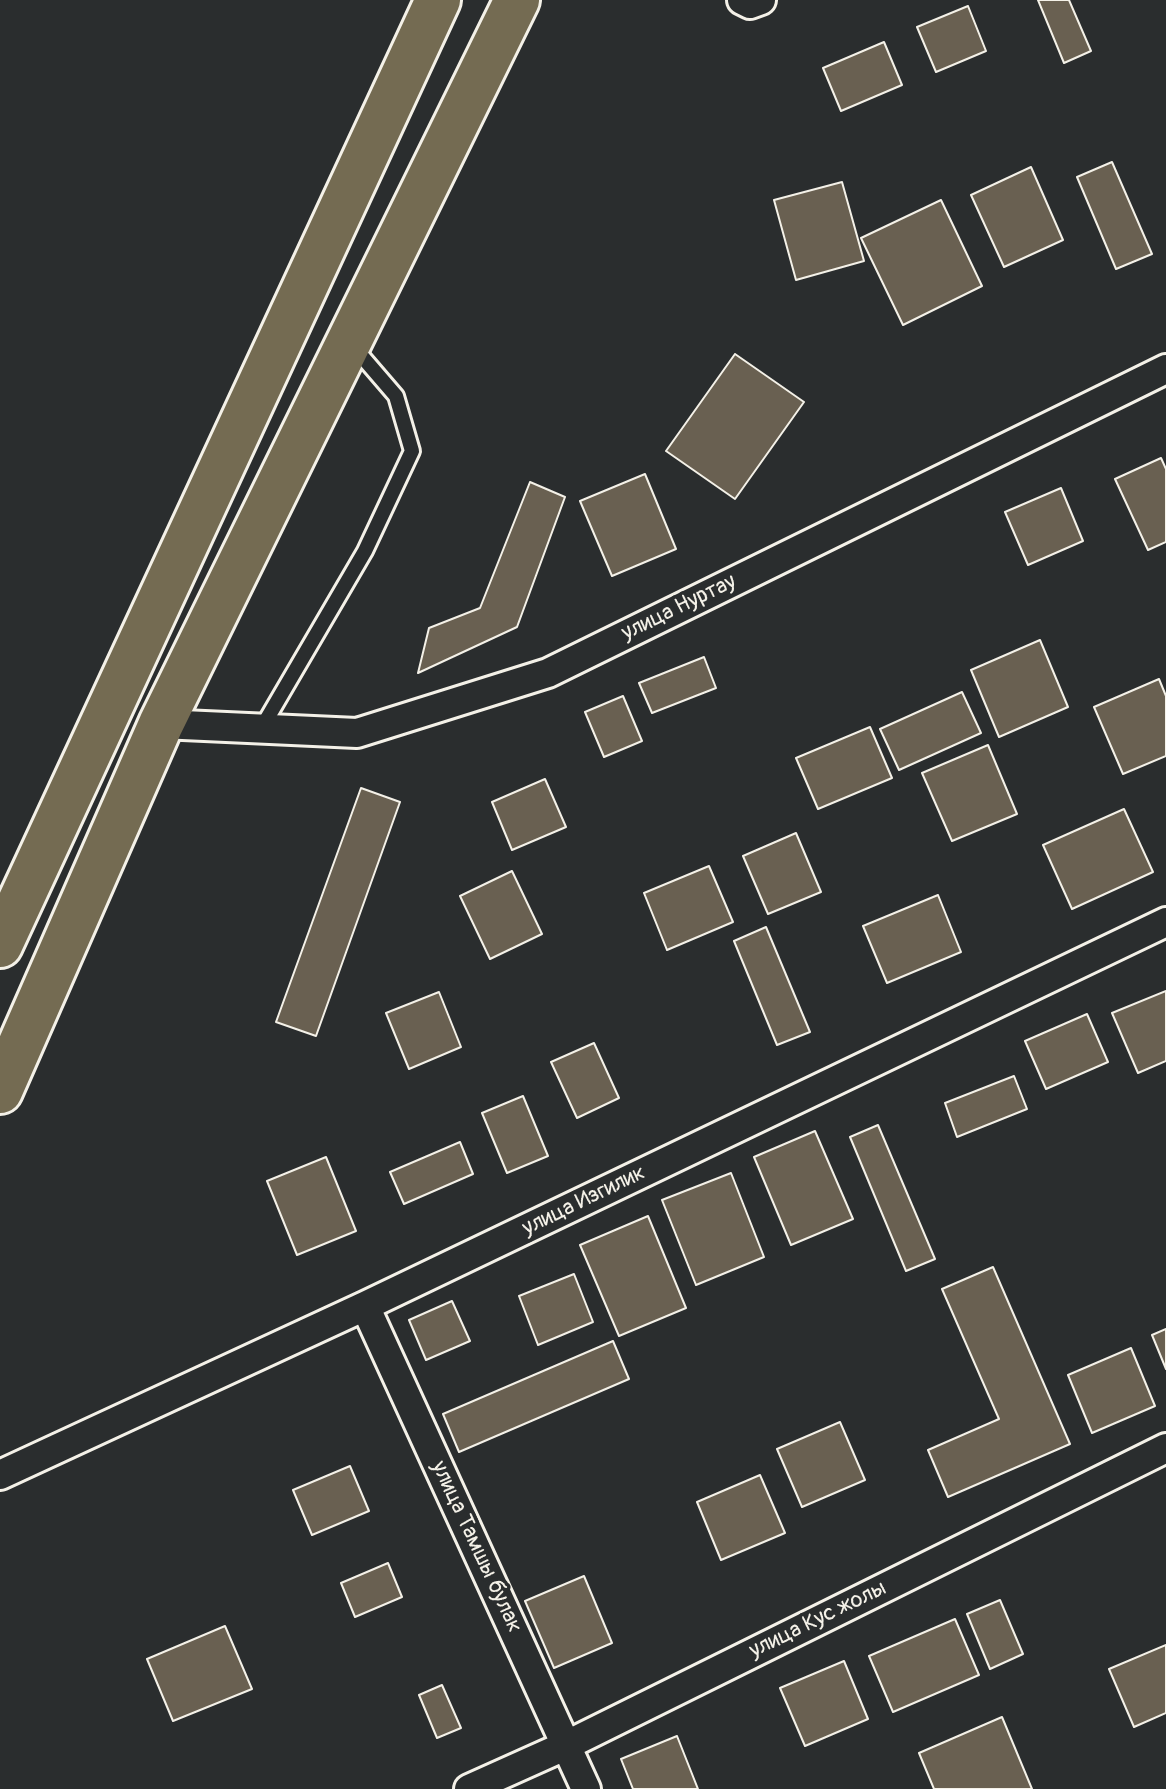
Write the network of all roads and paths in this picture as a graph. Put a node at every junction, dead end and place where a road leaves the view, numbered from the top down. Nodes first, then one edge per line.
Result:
1 (438, 0) edge
2 (517, 0) edge
3 (349, 342) junction
4 (1166, 369) edge
5 (161, 724) junction
6 (261, 729) junction
7 (1166, 922) edge
8 (0, 945) edge
9 (0, 1091) edge
10 (365, 1306) junction
11 (1166, 1448) edge
12 (0, 1475) edge
13 (567, 1745) junction
14 (469, 1789) edge
15 (586, 1789) edge

1 - 8 highway
2 - 3 highway
3 - 5 highway
3 - 6 lane
4 - 6 street, улица Нуртау
5 - 6 street, улица Нуртау
5 - 9 highway
7 - 10 street, улица Изгилик
10 - 12 street, улица Изгилик
10 - 13 street, улица Тамшы булак
11 - 13 street, улица Кус жолы
13 - 14 street, улица Кус жолы
13 - 15 street, улица Тамшы булак

